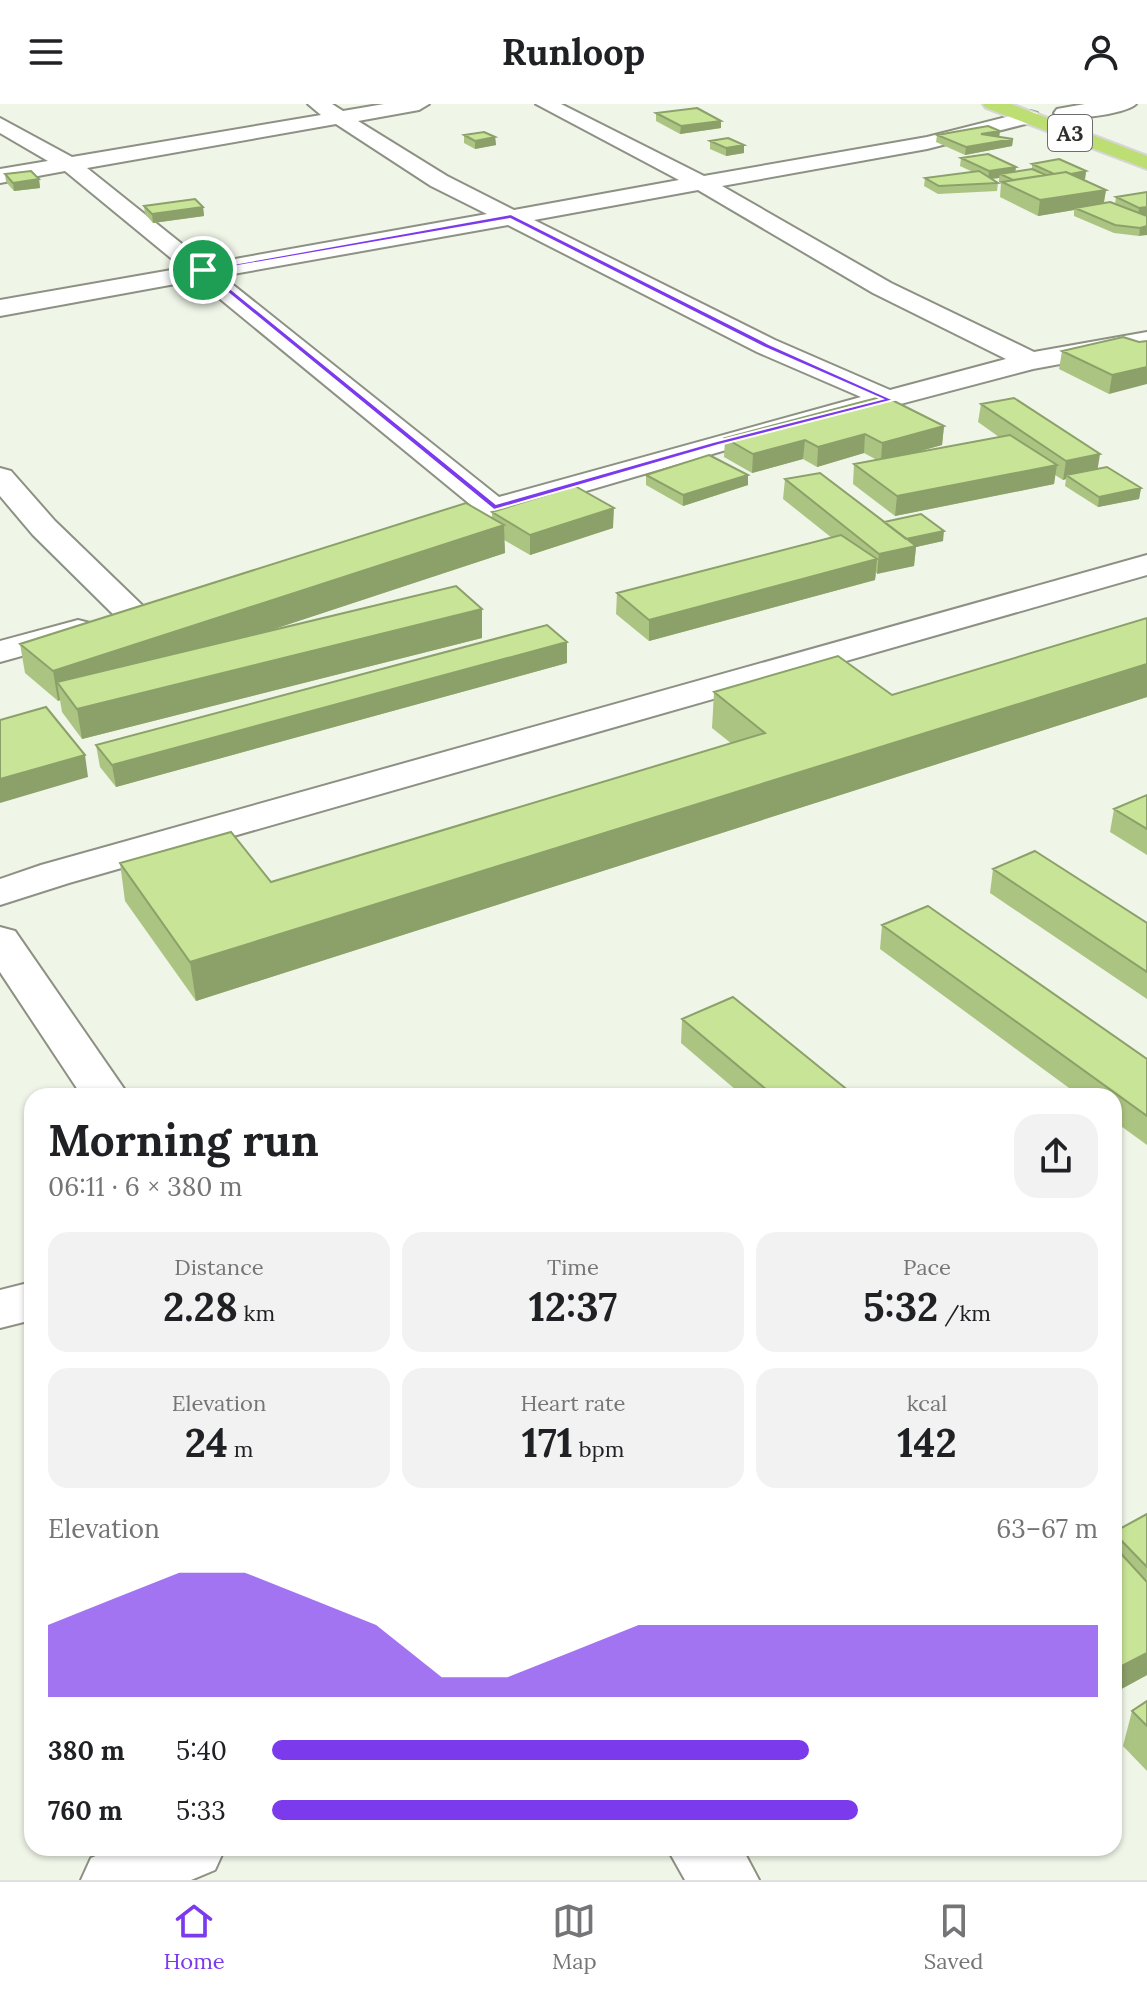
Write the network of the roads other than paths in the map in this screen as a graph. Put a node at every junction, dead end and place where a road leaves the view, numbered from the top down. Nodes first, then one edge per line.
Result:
1 (318, 104) edge
2 (419, 104) edge
3 (546, 104) edge
4 (993, 104) edge
5 (1126, 104) edge
6 (1034, 111) edge
7 (1064, 113) junction
8 (341, 118) junction
9 (0, 124) edge
10 (1147, 146) edge
11 (1147, 163) edge
12 (70, 165) junction
13 (0, 176) edge
14 (701, 183) junction
15 (511, 216) junction
16 (203, 270) junction
17 (0, 308) edge
18 (1147, 340) edge
19 (1031, 361) junction
20 (890, 400) junction
21 (0, 477) edge
22 (494, 508) junction
23 (404, 534) edge
24 (1147, 565) edge
25 (0, 652) edge
26 (0, 893) edge
27 (0, 940) edge
28 (101, 1088) edge
29 (24, 1303) edge
30 (0, 1309) edge
31 (172, 1856) edge
32 (707, 1856) edge
33 (115, 1880) edge
34 (725, 1880) edge

1 - 8 street
2 - 8 street
3 - 14 street
4 - 6 highway, A3
5 - 7 street
6 - 7 highway, A3
6 - 11 highway, A3
6 - 14 street
7 - 10 highway, A3
8 - 12 street
8 - 15 street
9 - 12 street
12 - 13 street
12 - 16 street
14 - 15 street
14 - 19 street
15 - 16 street
15 - 20 street
16 - 17 street
16 - 22 street
18 - 19 street
19 - 20 street
20 - 22 street
21 - 25 street
22 - 23 street
24 - 26 street
27 - 28 street
29 - 30 street
31 - 33 street
32 - 34 street

